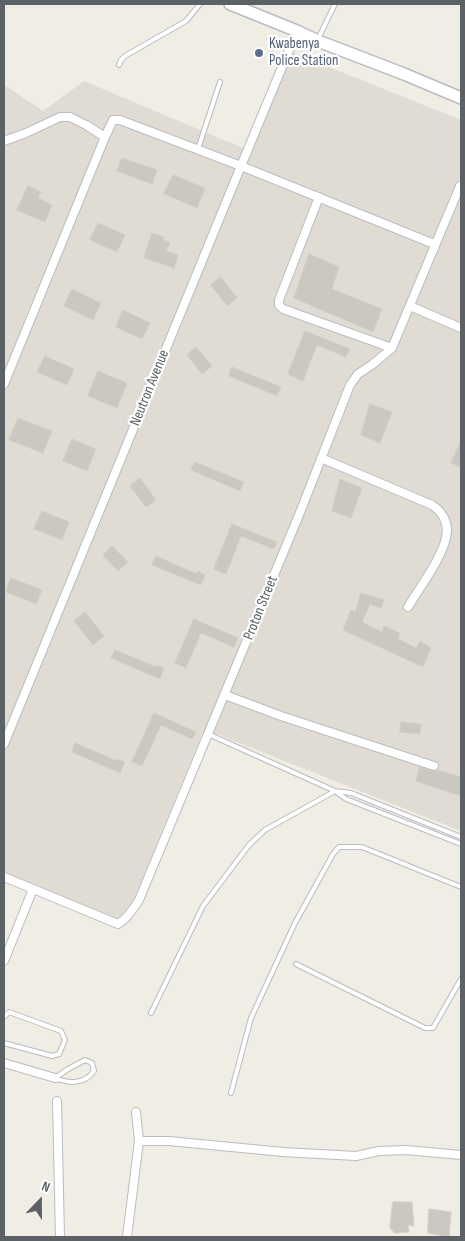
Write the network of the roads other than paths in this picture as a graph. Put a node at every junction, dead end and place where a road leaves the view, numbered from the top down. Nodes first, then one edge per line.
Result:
1 (200, 4) edge
2 (230, 4) edge
3 (335, 4) edge
4 (297, 31) junction
5 (318, 42) junction
6 (119, 65) dead end
7 (220, 82) dead end
8 (461, 98) edge
9 (105, 137) junction
10 (4, 141) edge
11 (198, 149) junction
12 (241, 166) junction
13 (460, 186) dead end
14 (458, 196) edge
15 (318, 197) junction
16 (434, 244) junction
17 (410, 306) junction
18 (461, 328) edge
19 (392, 348) junction
20 (4, 384) edge
21 (321, 458) junction
22 (408, 607) dead end
23 (225, 695) junction
24 (208, 734) junction
25 (4, 744) edge
26 (434, 766) dead end
27 (335, 791) junction
28 (373, 802) junction
29 (370, 809) junction
30 (411, 817) junction
31 (408, 823) junction
32 (461, 837) edge
33 (461, 844) edge
34 (4, 877) edge
35 (461, 887) edge
36 (33, 889) junction
37 (4, 961) edge
38 (296, 964) dead end
39 (461, 980) edge
40 (151, 1013) dead end
41 (4, 1017) edge
42 (4, 1043) edge
43 (4, 1063) edge
44 (55, 1078) junction
45 (232, 1093) dead end
46 (57, 1101) dead end
47 (136, 1112) dead end
48 (139, 1141) junction
49 (461, 1155) edge
50 (60, 1237) edge
51 (127, 1237) edge

1 - 6 lane
2 - 4 main road
3 - 5 lane
4 - 5 main road
4 - 12 street, Neutron Avenue
5 - 8 main road
7 - 11 lane
9 - 10 street
9 - 11 street
9 - 20 street
11 - 12 street
12 - 15 street
12 - 25 street, Neutron Avenue
13 - 14 street, Proton Street
14 - 16 street, Proton Street
15 - 16 street
15 - 19 street
16 - 17 street, Proton Street
17 - 18 street
17 - 19 street, Proton Street
19 - 21 street, Proton Street
21 - 22 street
21 - 23 street, Proton Street
23 - 24 street, Proton Street
23 - 26 street
24 - 27 lane
24 - 36 street, Proton Street
27 - 28 lane
27 - 29 lane
27 - 40 lane
28 - 29 lane
28 - 30 lane
29 - 31 lane
30 - 31 lane
30 - 32 lane
31 - 33 lane
34 - 36 street, Proton Street
35 - 45 lane
36 - 37 street
38 - 39 lane
41 - 42 lane
43 - 44 street
44 - 44 lane
46 - 50 street
47 - 48 street
48 - 49 street
48 - 51 street

